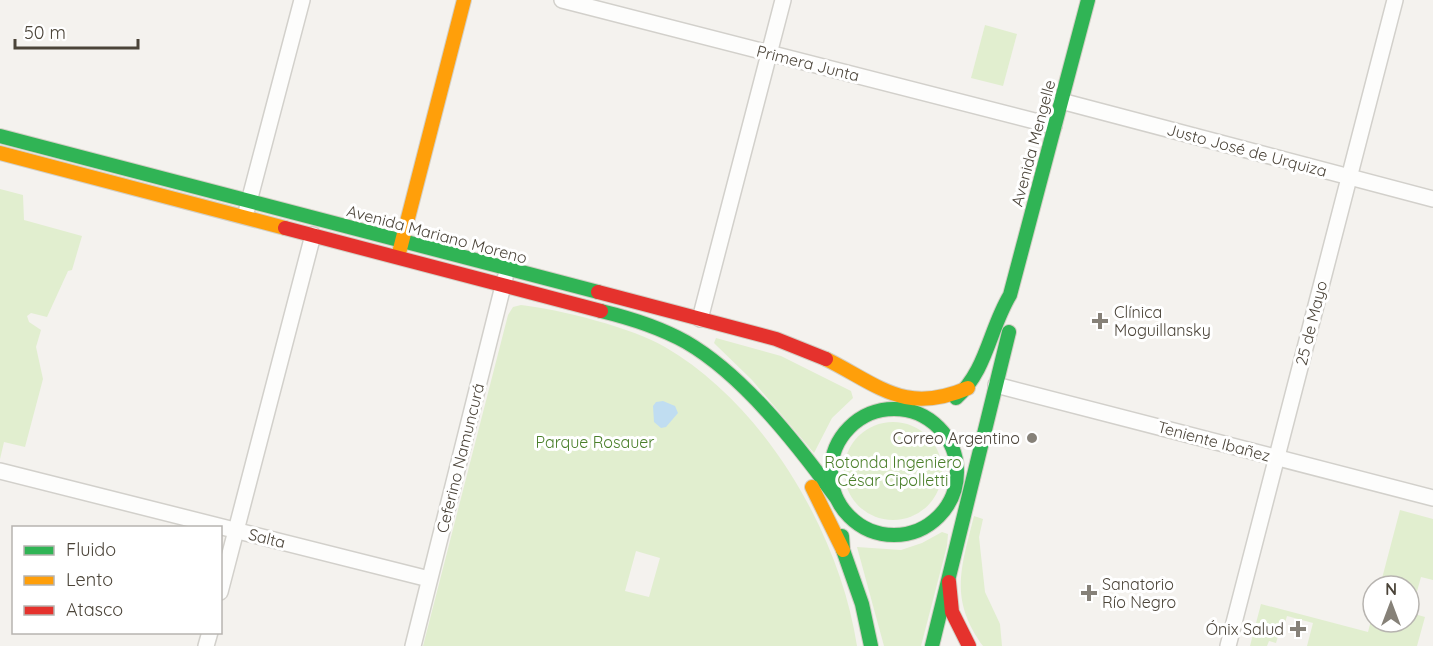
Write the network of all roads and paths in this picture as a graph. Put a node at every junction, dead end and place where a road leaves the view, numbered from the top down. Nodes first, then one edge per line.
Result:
1 (302, 0) edge
2 (464, 0) edge
3 (562, 0) edge
4 (783, 0) edge
5 (1088, 0) edge
6 (1395, 0) edge
7 (769, 53) junction
8 (1061, 101) junction
9 (1054, 126) junction
10 (0, 136) edge
11 (0, 153) edge
12 (1349, 177) junction
13 (1433, 199) edge
14 (249, 202) junction
15 (245, 217) junction
16 (313, 235) junction
17 (402, 242) junction
18 (398, 257) junction
19 (507, 269) junction
20 (503, 285) junction
21 (1010, 295) junction
22 (700, 319) junction
23 (858, 380) junction
24 (996, 385) junction
25 (968, 388) junction
26 (898, 408) junction
27 (914, 411) junction
28 (768, 418) junction
29 (984, 434) junction
30 (1277, 458) junction
31 (0, 471) edge
32 (955, 488) junction
33 (835, 496) junction
34 (1433, 498) edge
35 (843, 511) junction
36 (221, 526) edge
37 (222, 526) edge
38 (237, 530) junction
39 (956, 546) junction
40 (843, 550) junction
41 (949, 573) junction
42 (429, 579) junction
43 (222, 585) edge
44 (413, 646) edge
45 (871, 646) edge
46 (932, 646) edge
47 (969, 646) edge
48 (1228, 646) edge

1 - 14 street
2 - 17 main road
3 - 7 street, Primera Junta
4 - 7 street
5 - 8 main road, Avenida Mengelle
6 - 12 street, 25 de Mayo
7 - 9 street, Primera Junta
7 - 22 street
8 - 9 main road, Avenida Mengelle
8 - 12 street, Justo José de Urquiza
9 - 21 main road, Avenida Mengelle
10 - 14 main road, Avenida Mariano Moreno
11 - 15 main road, Avenida Mariano Moreno
12 - 13 street, Justo José de Urquiza
12 - 30 street, 25 de Mayo
14 - 15 street
14 - 17 main road, Avenida Mariano Moreno
15 - 16 main road, Avenida Mariano Moreno
16 - 18 main road, Avenida Mariano Moreno
16 - 38 street
17 - 18 main road
17 - 19 main road, Avenida Mariano Moreno
18 - 20 main road, Avenida Mariano Moreno
19 - 20 street, Ceferino Namuncurá
19 - 22 main road, Avenida Mariano Moreno
20 - 28 main road, Avenida Mariano Moreno
20 - 42 street, Ceferino Namuncurá
21 - 24 main road, Avenida Mengelle
21 - 25 main road, Avenida Mengelle
22 - 23 main road, Avenida Mariano Moreno
23 - 25 main road, Avenida Mariano Moreno
23 - 26 main road, Avenida Mariano Moreno
24 - 29 main road, Avenida Mengelle
24 - 30 street, Teniente Ibañez
25 - 27 main road, Avenida Mengelle
26 - 27 main road
26 - 33 main road
27 - 32 main road
28 - 33 main road, Avenida Mariano Moreno
28 - 40 main road, Avenida Mariano Moreno
29 - 32 main road, Avenida Mengelle
29 - 39 main road, Avenida Mengelle
30 - 34 street, Teniente Ibañez
30 - 48 street, 25 de Mayo
31 - 36 street, Salta
32 - 35 main road
32 - 39 main road
33 - 35 main road
35 - 40 main road
37 - 38 street, Salta
38 - 42 street, Salta
38 - 43 street
39 - 41 main road, Avenida Mengelle
40 - 45 main road
41 - 46 main road, Avenida Mengelle
41 - 47 main road
42 - 44 street, Ceferino Namuncurá

